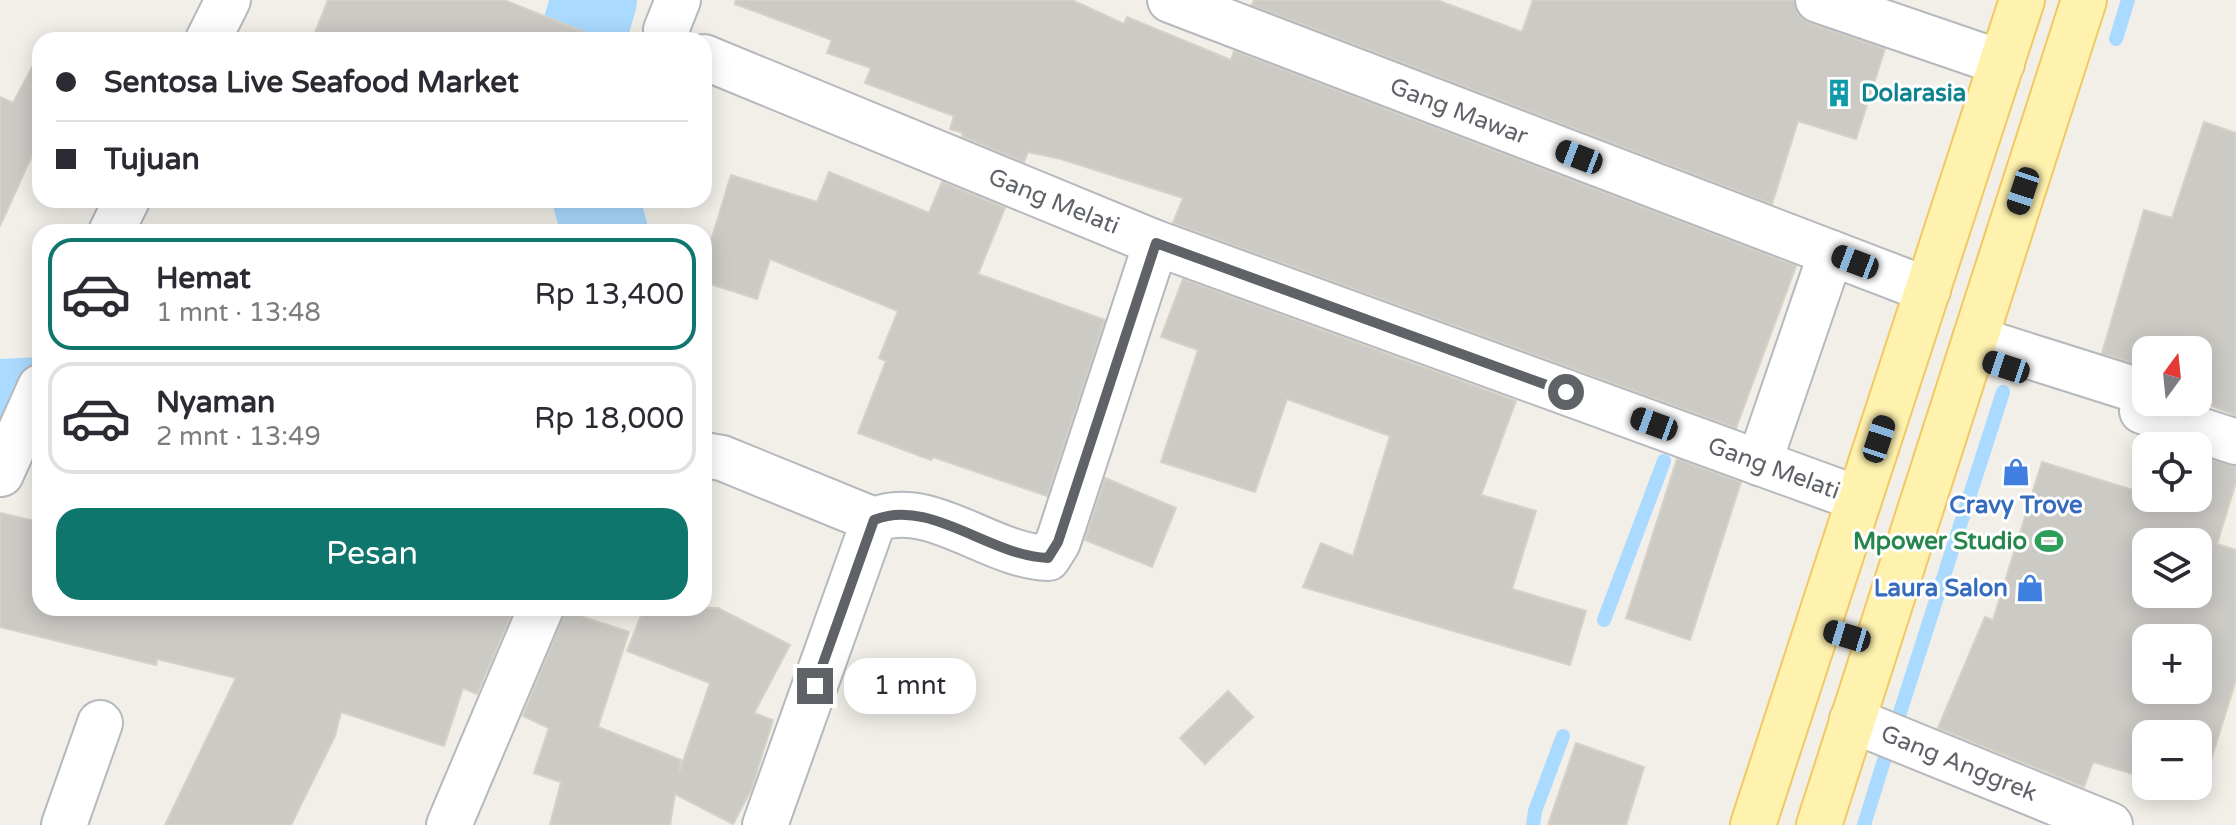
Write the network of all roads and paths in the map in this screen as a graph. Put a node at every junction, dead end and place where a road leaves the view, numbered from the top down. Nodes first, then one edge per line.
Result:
1 (228, 0) edge
2 (678, 0) edge
3 (1170, 0) edge
4 (1818, 0) edge
5 (2022, 0) edge
6 (2084, 0) edge
7 (212, 32) edge
8 (667, 32) edge
9 (712, 60) edge
10 (2002, 63) junction
11 (1156, 243) junction
12 (1831, 253) junction
13 (1928, 290) junction
14 (1984, 354) junction
15 (2132, 395) edge
16 (32, 404) edge
17 (2200, 416) edge
18 (2235, 428) edge
19 (712, 456) edge
20 (1759, 463) junction
21 (1, 474) edge
22 (1859, 499) junction
23 (874, 520) junction
24 (538, 616) edge
25 (1817, 627) junction
26 (1877, 645) junction
27 (1852, 720) junction
28 (100, 723) dead end
29 (64, 825) edge
30 (449, 825) edge
31 (765, 825) edge
32 (1753, 825) edge
33 (1819, 825) edge
34 (2110, 825) edge

1 - 7 street
2 - 8 street
3 - 12 street, Gang Mawar
4 - 10 street
5 - 10 main road
6 - 14 main road
9 - 11 street, Gang Melati
10 - 13 main road
11 - 20 street, Gang Melati
11 - 23 street
12 - 13 street, Gang Mawar
12 - 20 street
13 - 22 main road
14 - 15 street
14 - 26 main road
16 - 21 street
17 - 18 street
19 - 23 street
20 - 22 street, Gang Melati
22 - 25 main road
23 - 31 street
24 - 30 street
25 - 26 main road
25 - 32 main road
26 - 27 main road
27 - 33 main road
27 - 34 street, Gang Anggrek
28 - 29 street

